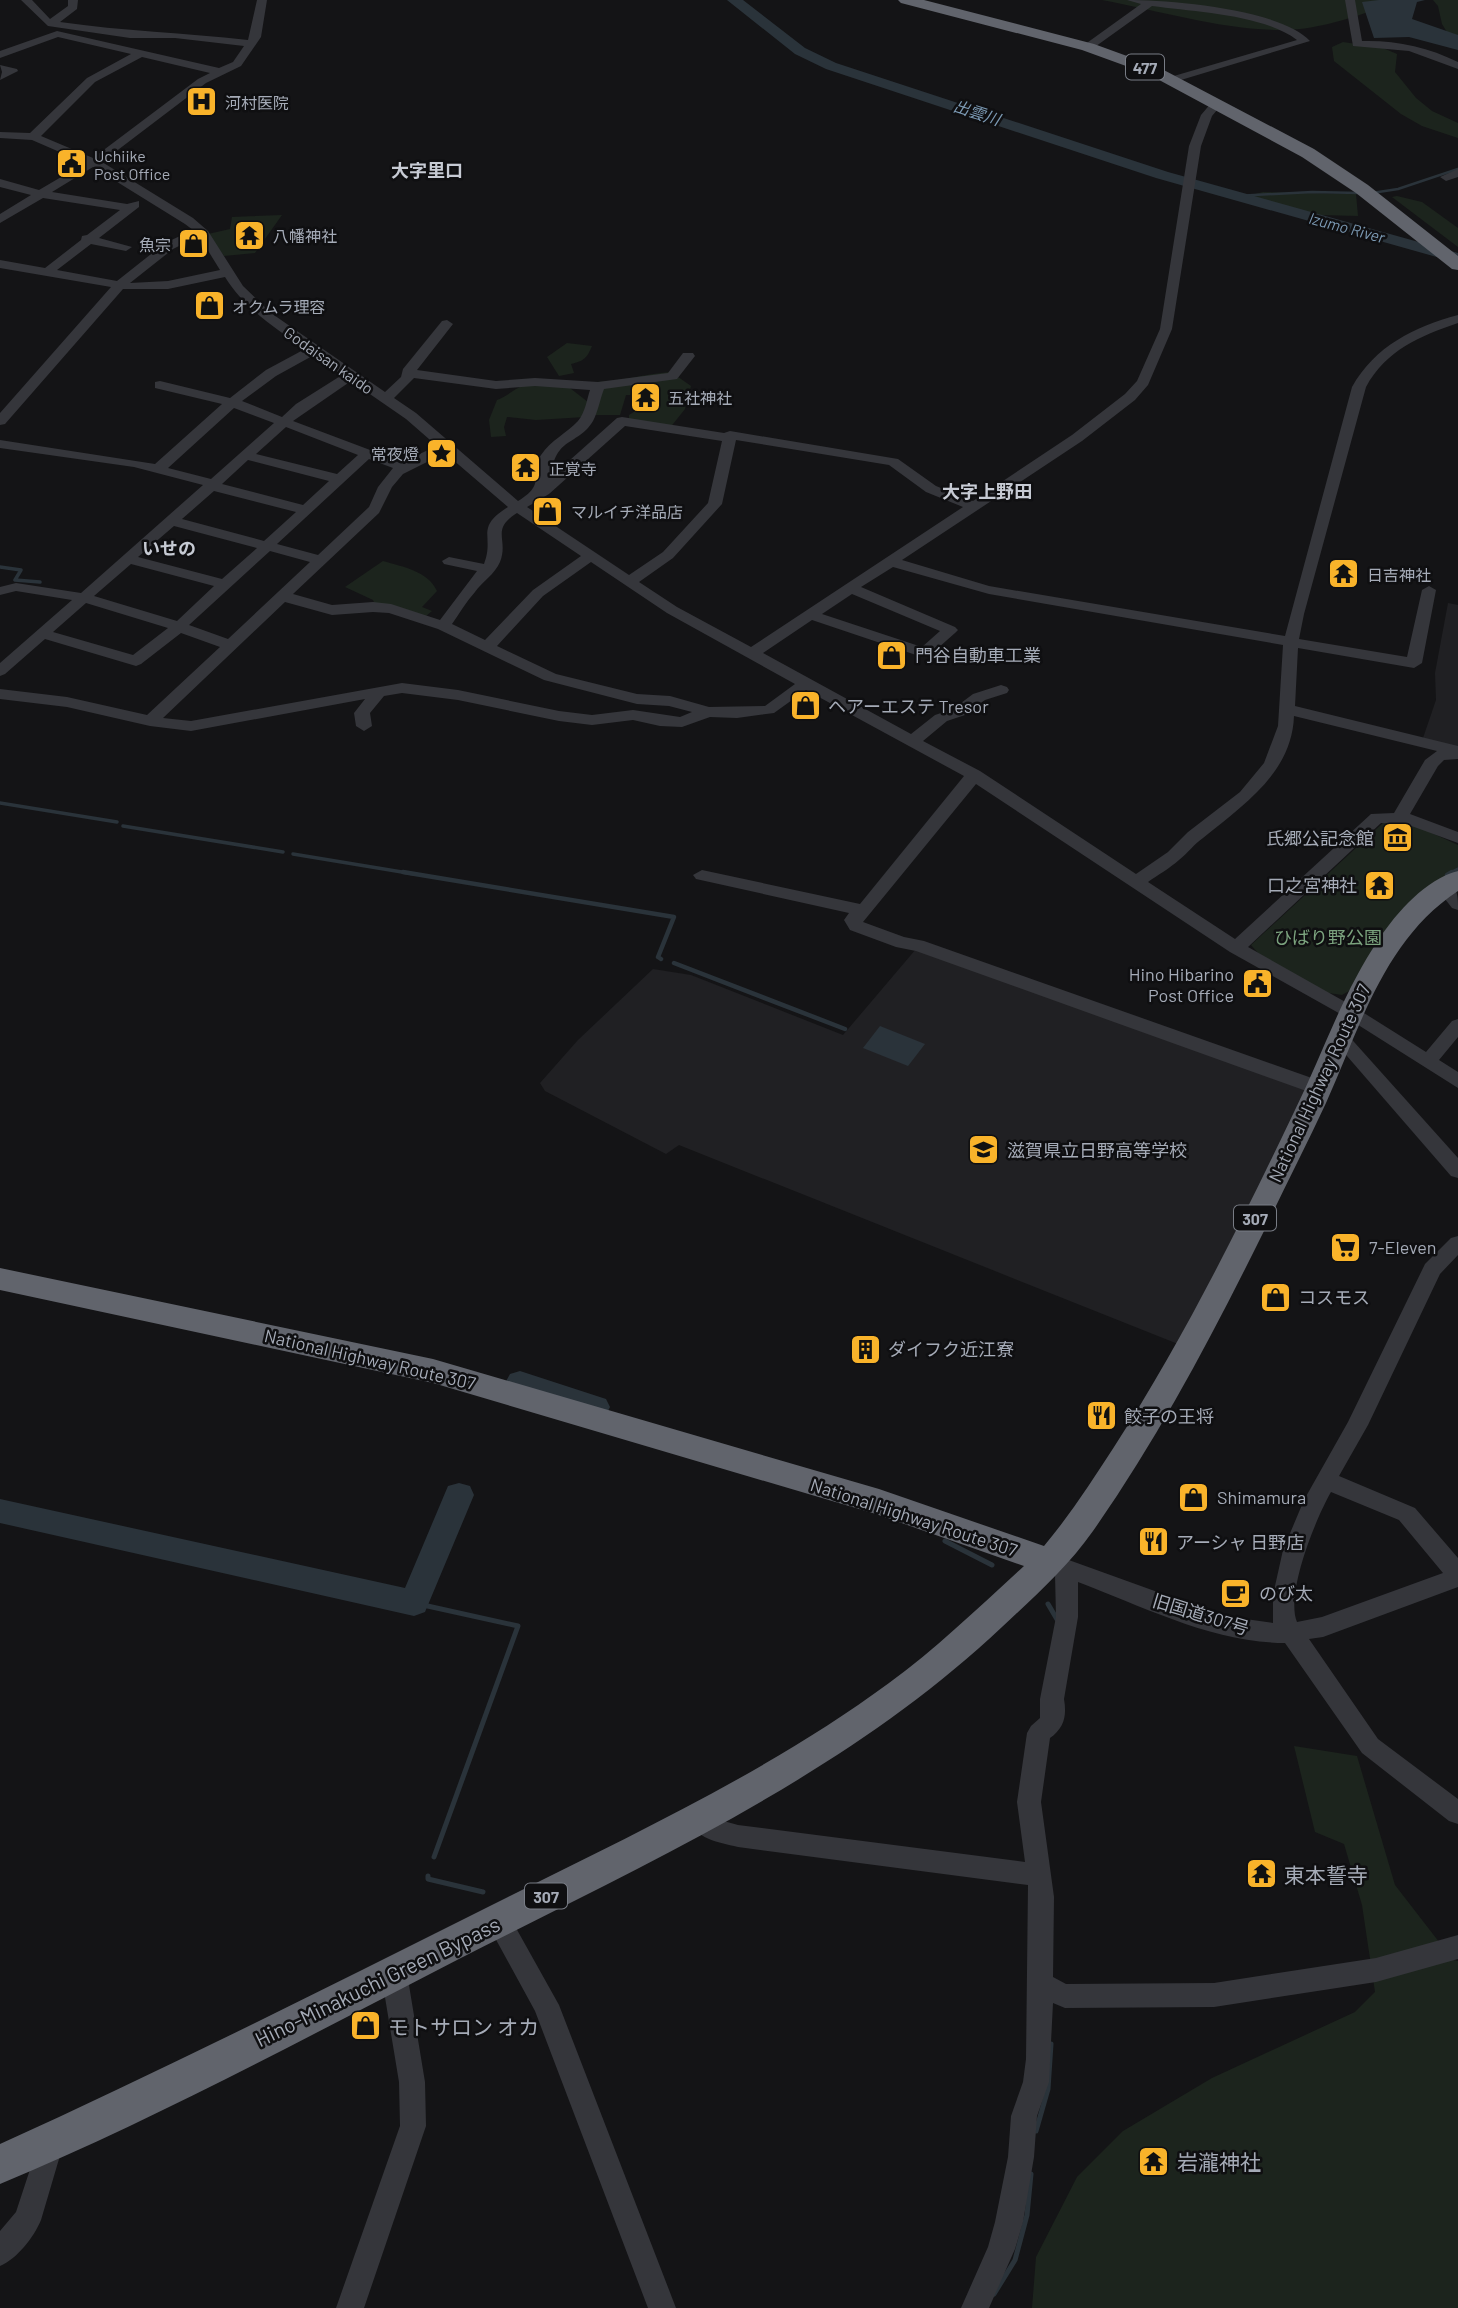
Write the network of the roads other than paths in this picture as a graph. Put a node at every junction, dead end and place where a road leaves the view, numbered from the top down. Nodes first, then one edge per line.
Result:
1 (26, 0) edge
2 (73, 0) edge
3 (262, 0) edge
4 (906, 0) edge
5 (1132, 0) edge
6 (1350, 0) edge
7 (1152, 1) edge
8 (52, 23) junction
9 (57, 34) junction
10 (158, 35) junction
11 (251, 44) junction
12 (1088, 47) junction
13 (140, 55) junction
14 (0, 56) edge
15 (26, 62) dead end
16 (1458, 66) edge
17 (0, 68) edge
18 (221, 72) junction
19 (0, 77) edge
20 (1171, 80) junction
21 (1216, 104) junction
22 (0, 135) edge
23 (33, 137) junction
24 (93, 162) junction
25 (1458, 173) edge
26 (1458, 180) edge
27 (0, 183) edge
28 (39, 194) junction
29 (148, 196) junction
30 (130, 208) junction
31 (0, 219) edge
32 (201, 231) junction
33 (86, 239) junction
34 (126, 247) dead end
35 (0, 264) edge
36 (1458, 265) edge
37 (228, 271) junction
38 (46, 272) junction
39 (120, 286) junction
40 (230, 295) dead end
41 (248, 299) junction
42 (1458, 319) edge
43 (447, 324) dead end
44 (314, 350) junction
45 (688, 356) dead end
46 (409, 373) junction
47 (351, 375) junction
48 (160, 385) dead end
49 (598, 386) junction
50 (386, 400) junction
51 (234, 403) junction
52 (0, 421) edge
53 (286, 422) junction
54 (729, 438) junction
55 (0, 444) edge
56 (446, 448) junction
57 (367, 454) junction
58 (248, 456) junction
59 (402, 467) junction
60 (158, 469) junction
61 (338, 479) junction
62 (214, 485) junction
63 (537, 496) junction
64 (972, 506) junction
65 (518, 509) junction
66 (306, 510) junction
67 (173, 521) junction
68 (266, 546) junction
69 (590, 556) junction
70 (128, 559) junction
71 (319, 559) junction
72 (449, 561) dead end
73 (890, 561) junction
74 (488, 569) junction
75 (629, 582) junction
76 (226, 585) junction
77 (850, 588) junction
78 (1429, 590) dead end
79 (0, 591) edge
80 (282, 596) junction
81 (82, 599) junction
82 (811, 615) junction
83 (180, 626) junction
84 (443, 626) junction
85 (43, 634) junction
86 (1292, 641) junction
87 (229, 645) junction
88 (488, 646) junction
89 (751, 654) junction
90 (0, 671) edge
91 (804, 684) junction
92 (1001, 690) dead end
93 (379, 692) junction
94 (0, 694) edge
95 (1286, 709) junction
96 (708, 712) junction
97 (148, 721) junction
98 (364, 726) dead end
99 (913, 741) junction
100 (1458, 752) edge
101 (974, 775) junction
102 (1400, 818) junction
103 (1458, 838) edge
104 (702, 875) dead end
105 (1136, 882) junction
106 (1453, 890) edge
107 (861, 910) junction
108 (1236, 948) junction
109 (1345, 1024) junction
110 (1458, 1025) edge
111 (1428, 1061) junction
112 (1458, 1081) edge
113 (1319, 1088) junction
114 (1458, 1171) edge
115 (1458, 1243) edge
116 (0, 1279) edge
117 (1326, 1480) junction
118 (1058, 1565) junction
119 (1458, 1576) edge
120 (1290, 1633) junction
121 (1458, 1813) edge
122 (699, 1818) junction
123 (1040, 1875) junction
124 (507, 1937) dead end
125 (1458, 1947) edge
126 (394, 1973) junction
127 (1042, 1985) junction
128 (51, 2142) junction
129 (0, 2164) edge
130 (0, 2252) edge
131 (350, 2308) edge
132 (662, 2308) edge
133 (975, 2308) edge

1 - 8 street
2 - 8 street
3 - 11 street
4 - 12 highway, 477
5 - 7 street
6 - 16 street
7 - 12 street
7 - 20 street
8 - 9 street
8 - 10 street
9 - 13 street
9 - 14 street
10 - 11 street
10 - 13 street
11 - 18 street
12 - 20 highway, 477
13 - 18 street
13 - 23 street
14 - 15 street
17 - 19 street
18 - 24 street
20 - 21 highway, 477
21 - 36 highway, 477
21 - 64 street
22 - 23 street, Godaisan kaido
23 - 24 street, Godaisan kaido
24 - 28 street
24 - 29 street, Godaisan kaido
25 - 26 street
27 - 28 street
28 - 30 street
28 - 31 street
29 - 30 street
29 - 32 street, Godaisan kaido
30 - 33 street
32 - 37 street, Godaisan kaido
32 - 39 street
33 - 34 street
33 - 38 street
35 - 38 street
37 - 39 street
37 - 41 street, Godaisan kaido
38 - 39 street
39 - 52 street
40 - 41 street
41 - 44 street, Godaisan kaido
42 - 86 street
43 - 46 street
44 - 47 street, Godaisan kaido
44 - 51 street
45 - 49 street
46 - 49 street
46 - 50 street
47 - 50 street, Godaisan kaido
47 - 53 street
48 - 51 street
49 - 63 street
50 - 56 street, Godaisan kaido
51 - 53 street
51 - 60 street
53 - 57 street
53 - 58 street
54 - 63 street
54 - 64 street
54 - 75 street
55 - 60 street
56 - 59 street
56 - 65 street
57 - 59 street
57 - 61 street
58 - 61 street
58 - 62 street
59 - 71 street
60 - 62 street
61 - 66 street
62 - 66 street
62 - 67 street
63 - 65 street
64 - 73 street
65 - 69 street
65 - 74 street
66 - 68 street
67 - 68 street
67 - 70 street
68 - 71 street
68 - 76 street
69 - 75 street
69 - 88 street
70 - 76 street
70 - 81 street
71 - 80 street
72 - 74 street
73 - 77 street
73 - 86 street
74 - 84 street
75 - 89 street
76 - 83 street
77 - 82 street
77 - 82 street
78 - 86 street
79 - 81 street
80 - 84 street
80 - 87 street
81 - 83 street
81 - 85 street
82 - 89 street
83 - 85 street
83 - 87 street
84 - 88 street
85 - 90 street
86 - 95 street
87 - 97 street
88 - 96 street
89 - 91 street
91 - 96 street
91 - 99 street
92 - 99 street
93 - 96 street
93 - 97 street
93 - 98 street
94 - 97 street
95 - 100 street
95 - 105 street
99 - 101 street
100 - 102 street
101 - 105 street
101 - 107 street
102 - 103 street
102 - 108 street
104 - 107 street
105 - 108 street
106 - 109 highway, National Highway Route 307 / 307
107 - 113 street
108 - 109 street
109 - 111 street
109 - 113 highway, National Highway Route 307 / 307
109 - 114 street
110 - 111 street
111 - 112 street
113 - 118 highway, National Highway Route 307 / 307
115 - 117 street
116 - 118 highway, National Highway Route 307
117 - 119 street
117 - 120 street
118 - 120 street, 旧国道307号
118 - 122 highway, Hino-Minakuchi Green Bypass / 307
118 - 123 street
119 - 120 street, 旧国道307号
120 - 121 street
122 - 123 street
122 - 126 highway, Hino-Minakuchi Green Bypass / 307
123 - 127 street
124 - 132 street
125 - 127 street
126 - 128 highway, Hino-Minakuchi Green Bypass / 307
126 - 131 street
127 - 133 street
128 - 129 highway, Hino-Minakuchi Green Bypass / 307
128 - 130 street

